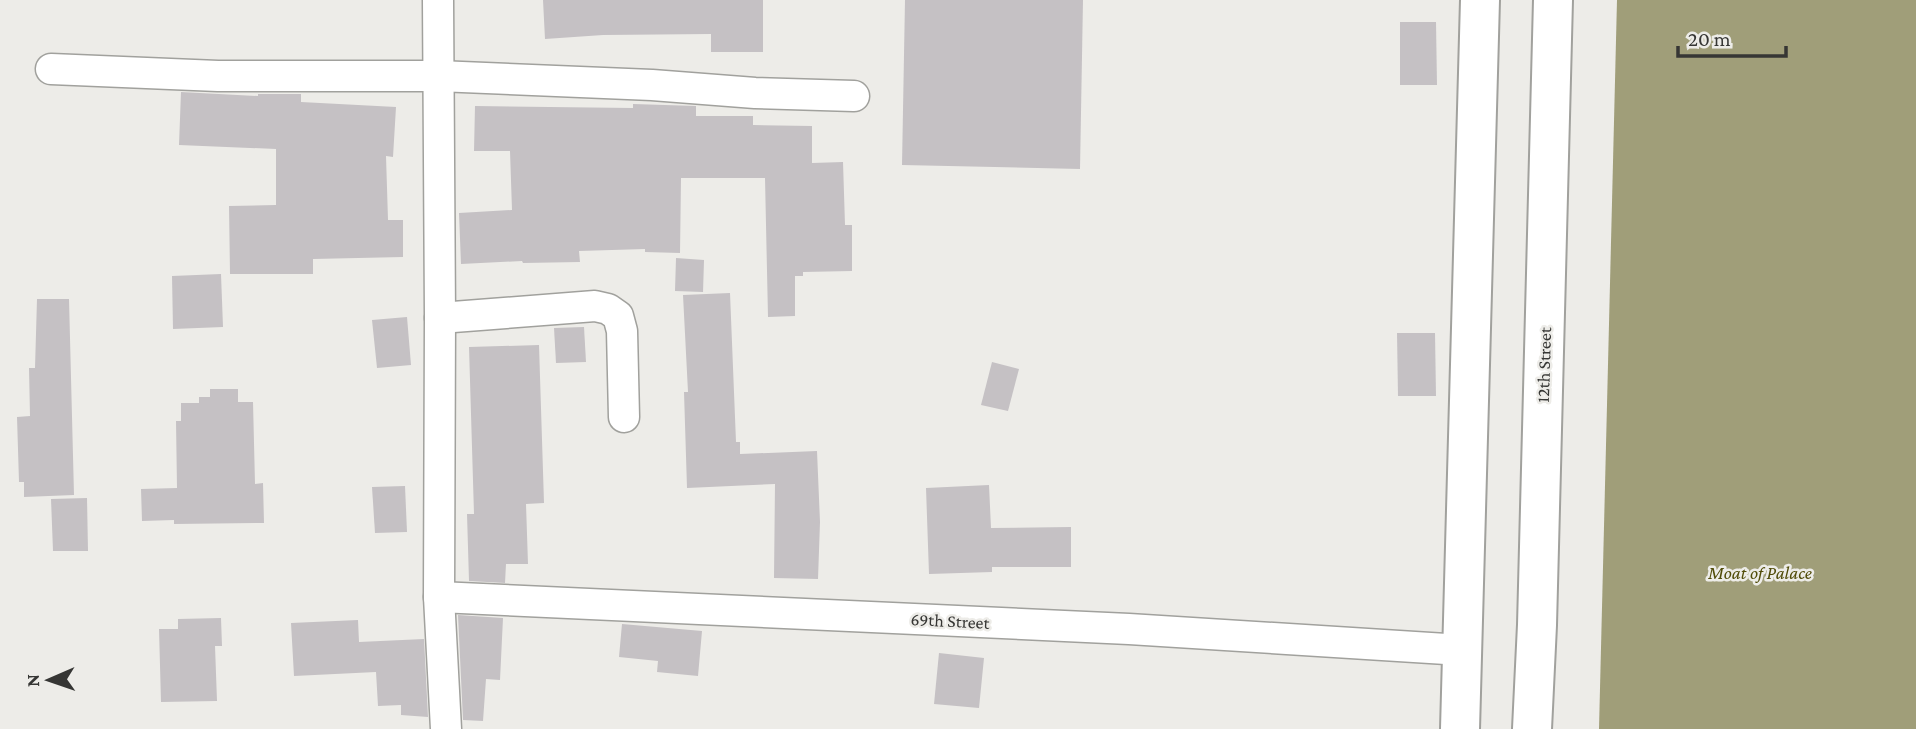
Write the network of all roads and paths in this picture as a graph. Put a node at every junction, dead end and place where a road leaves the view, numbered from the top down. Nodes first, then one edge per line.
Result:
1 (438, 0) edge
2 (1480, 0) edge
3 (1553, 0) edge
4 (51, 69) dead end
5 (439, 76) junction
6 (854, 96) dead end
7 (440, 317) junction
8 (624, 417) dead end
9 (439, 597) junction
10 (1462, 650) junction
11 (446, 729) edge
12 (1460, 729) edge
13 (1532, 729) edge

1 - 5 street
2 - 10 main road
3 - 13 main road, 12th Street
4 - 5 street
5 - 6 street
5 - 7 street
7 - 8 street
7 - 9 street
9 - 10 street, 69th Street
9 - 11 street
10 - 12 main road

